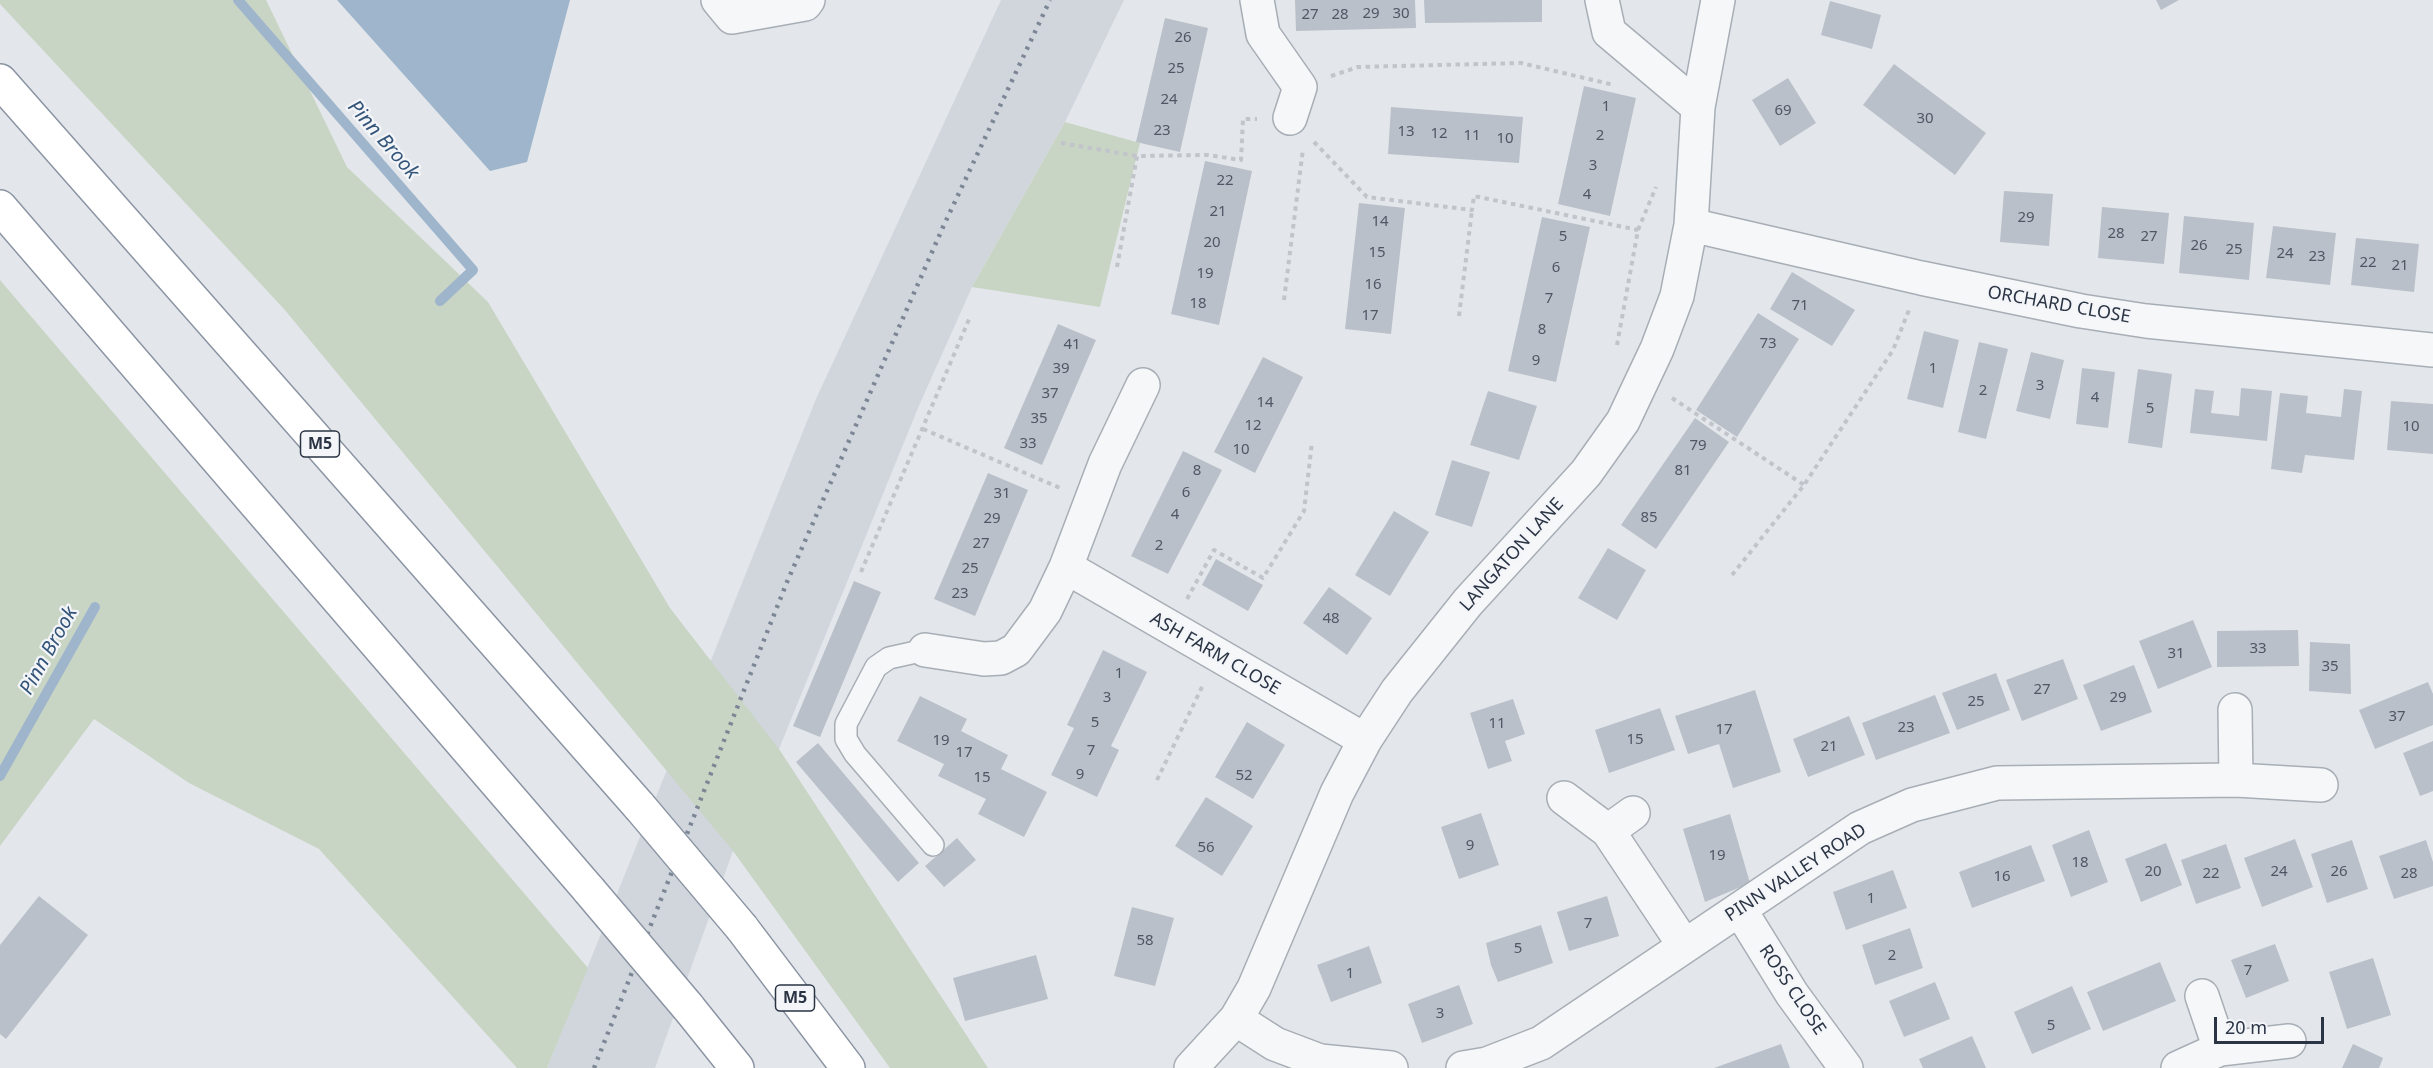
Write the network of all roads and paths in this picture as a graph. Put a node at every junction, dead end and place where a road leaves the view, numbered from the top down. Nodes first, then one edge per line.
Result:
1 (718, 0) edge
2 (1257, 0) edge
3 (1602, 0) edge
4 (1718, 0) edge
5 (806, 2) edge
6 (0, 81) edge
7 (1300, 87) junction
8 (1625, 87) dead end
9 (1698, 107) junction
10 (1298, 125) junction
11 (1062, 143) dead end
12 (1137, 156) junction
13 (1659, 180) dead end
14 (0, 207) edge
15 (1472, 210) junction
16 (1691, 225) junction
17 (1638, 230) junction
18 (1117, 267) dead end
19 (1921, 278) junction
20 (1284, 300) dead end
21 (1459, 316) dead end
22 (970, 317) dead end
23 (1617, 348) dead end
24 (2433, 350) edge
25 (1642, 379) junction
26 (1143, 385) dead end
27 (922, 429) junction
28 (1312, 441) dead end
29 (1804, 485) junction
30 (1090, 500) junction
31 (1066, 567) junction
32 (861, 572) dead end
33 (1732, 575) dead end
34 (1171, 628) junction
35 (925, 650) joint
36 (1218, 655) junction
37 (2235, 710) dead end
38 (1365, 740) junction
39 (1157, 780) dead end
40 (2236, 780) junction
41 (2321, 785) dead end
42 (1564, 798) dead end
43 (933, 845) dead end
44 (1740, 910) junction
45 (1684, 945) junction
46 (2202, 996) dead end
47 (1236, 1019) junction
48 (2289, 1041) dead end
49 (2220, 1049) junction
50 (737, 1068) edge
51 (848, 1068) edge
52 (1191, 1068) edge
53 (1391, 1068) edge
54 (1463, 1068) edge
55 (1846, 1068) edge
56 (2178, 1068) edge

1 - 5 street
2 - 7 street
3 - 9 street
4 - 9 street, LANGATON LANE
6 - 51 highway, M5, bridge
7 - 8 path
7 - 10 street
9 - 16 street, LANGATON LANE
10 - 12 path
10 - 15 path
10 - 20 path
11 - 12 path
12 - 18 path
13 - 17 path
14 - 50 highway, bridge
15 - 17 path
15 - 21 path
16 - 19 street, ORCHARD CLOSE
16 - 25 street, LANGATON LANE
17 - 23 path
19 - 24 street, ORCHARD CLOSE
19 - 29 path
22 - 27 path
25 - 29 path
25 - 38 street, LANGATON LANE
26 - 30 street
27 - 30 path
27 - 32 path
28 - 34 path
29 - 33 path
30 - 31 street
31 - 34 street, ASH FARM CLOSE
31 - 35 street
34 - 36 street, ASH FARM CLOSE
35 - 43 lane
36 - 38 street, ASH FARM CLOSE
36 - 39 path
37 - 40 street
38 - 47 street, LANGATON LANE
40 - 41 street, PINN VALLEY ROAD
40 - 44 street, PINN VALLEY ROAD
42 - 45 street
44 - 45 street, PINN VALLEY ROAD
44 - 55 street, ROSS CLOSE
45 - 54 street, PINN VALLEY ROAD
46 - 49 street
47 - 52 street, LANGATON LANE
47 - 53 street
48 - 49 street
49 - 56 street

